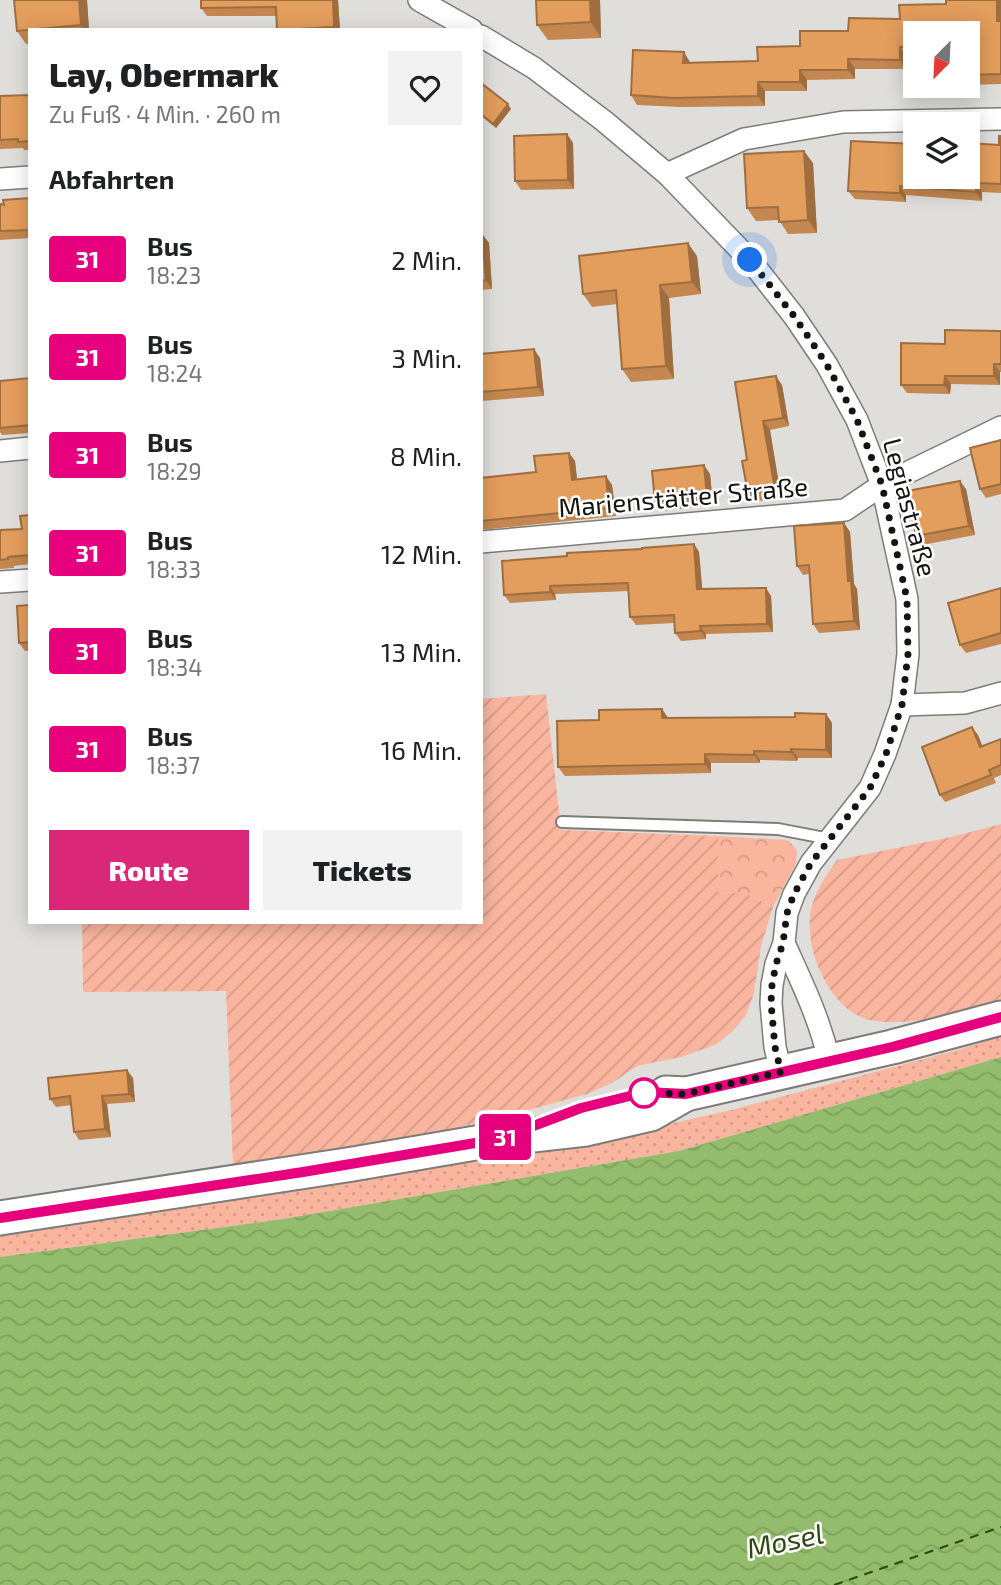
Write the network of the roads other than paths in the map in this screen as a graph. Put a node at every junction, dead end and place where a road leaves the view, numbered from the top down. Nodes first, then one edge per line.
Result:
1 (419, 0) edge
2 (468, 28) edge
3 (483, 37) edge
4 (1001, 119) edge
5 (667, 174) junction
6 (28, 177) edge
7 (0, 179) edge
8 (1001, 427) edge
9 (28, 448) edge
10 (0, 452) edge
11 (882, 485) junction
12 (483, 542) edge
13 (28, 580) edge
14 (0, 582) edge
15 (1001, 693) edge
16 (902, 705) junction
17 (562, 822) dead end
18 (830, 839) junction
19 (783, 943) junction
20 (1001, 1017) edge
21 (829, 1060) junction
22 (781, 1072) junction
23 (0, 1218) edge

1 - 2 street
3 - 5 street, Legiastraße
4 - 5 street
5 - 11 street, Legiastraße
6 - 7 street
8 - 11 street, Marienstätter Straße
9 - 10 street
11 - 12 street, Marienstätter Straße
11 - 16 street, Legiastraße
13 - 14 street
15 - 16 street
16 - 18 street, Legiastraße
17 - 18 lane
18 - 19 street, Legiastraße
19 - 21 street
19 - 22 street, Legiastraße
20 - 21 main road
21 - 22 main road
22 - 23 main road

